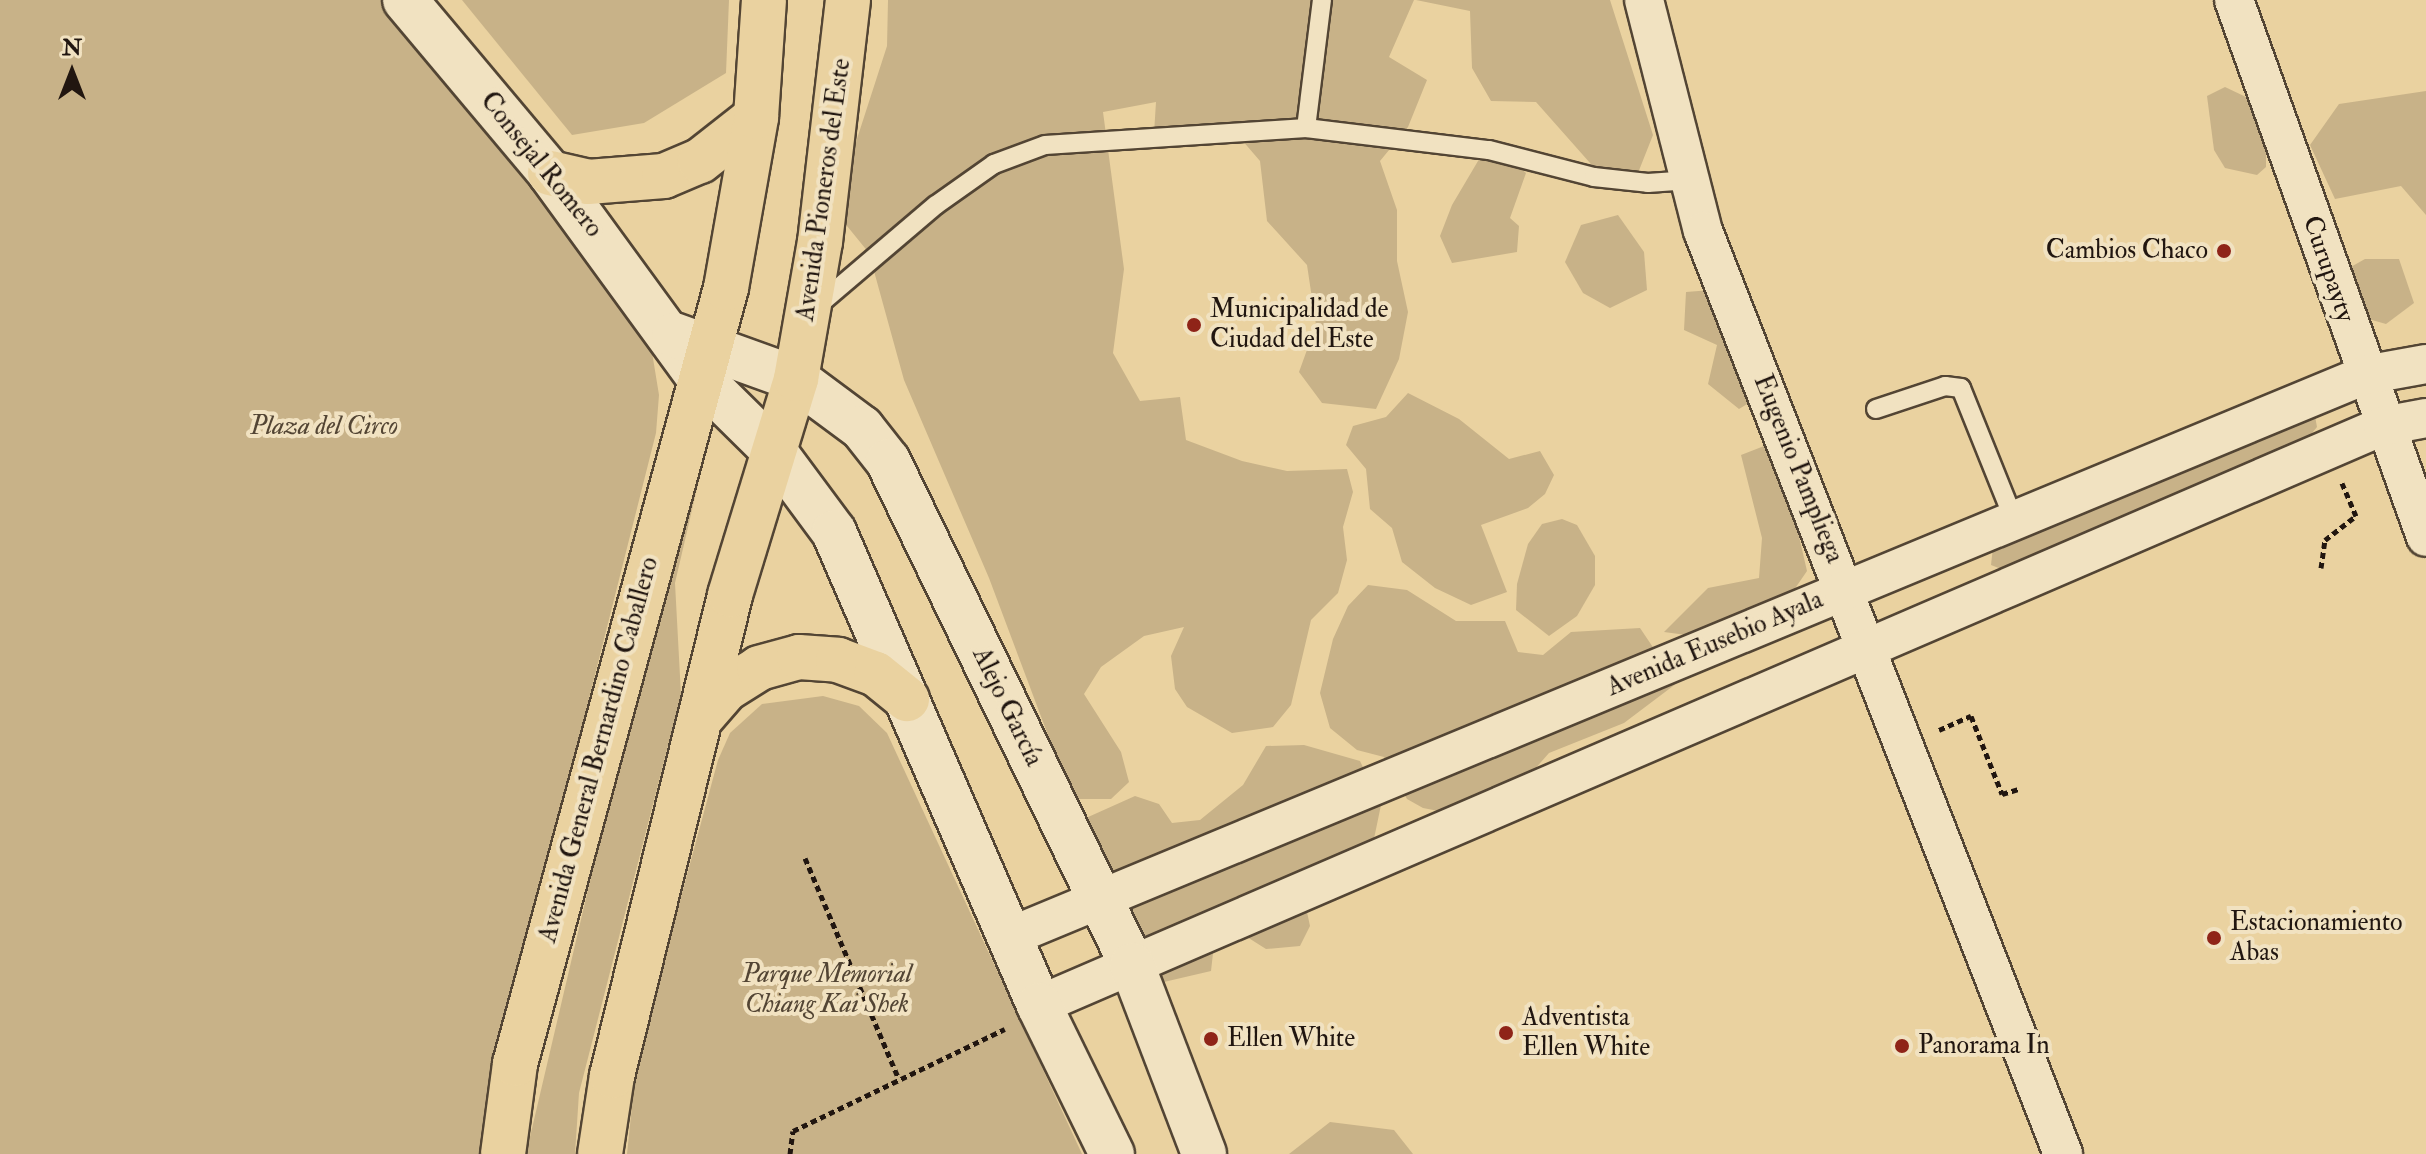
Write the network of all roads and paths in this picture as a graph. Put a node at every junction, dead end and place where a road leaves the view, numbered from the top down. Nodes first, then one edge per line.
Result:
1 (405, 0) edge
2 (764, 0) edge
3 (848, 0) edge
4 (1322, 0) edge
5 (1644, 0) edge
6 (2234, 0) edge
7 (756, 117) junction
8 (1306, 128) junction
9 (550, 173) junction
10 (1690, 180) junction
11 (807, 315) junction
12 (693, 353) junction
13 (2426, 364) edge
14 (2365, 375) junction
15 (796, 379) junction
16 (1876, 409) dead end
17 (2426, 418) edge
18 (2383, 426) junction
19 (2327, 450) junction
20 (774, 451) junction
21 (2014, 520) junction
22 (2426, 537) edge
23 (2321, 568) dead end
24 (1846, 590) junction
25 (1869, 647) junction
26 (907, 699) junction
27 (700, 719) junction
28 (1907, 743) junction
29 (2018, 789) dead end
30 (805, 858) dead end
31 (1100, 899) junction
32 (1009, 937) junction
33 (1132, 965) junction
34 (1041, 1009) junction
35 (898, 1077) junction
36 (503, 1154) edge
37 (600, 1154) edge
38 (790, 1154) edge
39 (1112, 1154) edge
40 (1204, 1154) edge
41 (2063, 1154) edge

1 - 9 street, Consejal Romero
2 - 7 main road
3 - 11 main road, Avenida Pioneros del Este
4 - 8 lane
5 - 10 street, Eugenio Pampliega
6 - 14 street, Curupayty
7 - 9 main road
7 - 12 main road
8 - 10 lane
8 - 11 lane
9 - 12 street, Consejal Romero
10 - 24 street, Eugenio Pampliega
11 - 15 main road, Avenida Pioneros del Este
12 - 15 street, Alejo García
12 - 20 street
12 - 36 main road, Avenida General Bernardino Caballero
13 - 14 street, Avenida Eusebio Ayala
14 - 18 street, Curupayty
14 - 21 street, Avenida Eusebio Ayala
15 - 20 main road
15 - 31 street, Alejo García
16 - 21 lane
17 - 18 street
18 - 19 street
18 - 22 street, Curupayty
19 - 23 path
19 - 25 street
20 - 26 street
20 - 27 main road
21 - 24 street, Avenida Eusebio Ayala
24 - 25 street, Eugenio Pampliega
24 - 31 street, Avenida Eusebio Ayala
25 - 28 street, Eugenio Pampliega
25 - 33 street
26 - 27 main road
26 - 32 street
27 - 37 main road
28 - 29 path
28 - 41 street, Eugenio Pampliega
30 - 35 path
31 - 32 street, Avenida Eusebio Ayala
31 - 33 street, Alejo García
32 - 34 street
33 - 34 street
33 - 40 street, Alejo García
34 - 35 path
34 - 39 street
35 - 38 path

